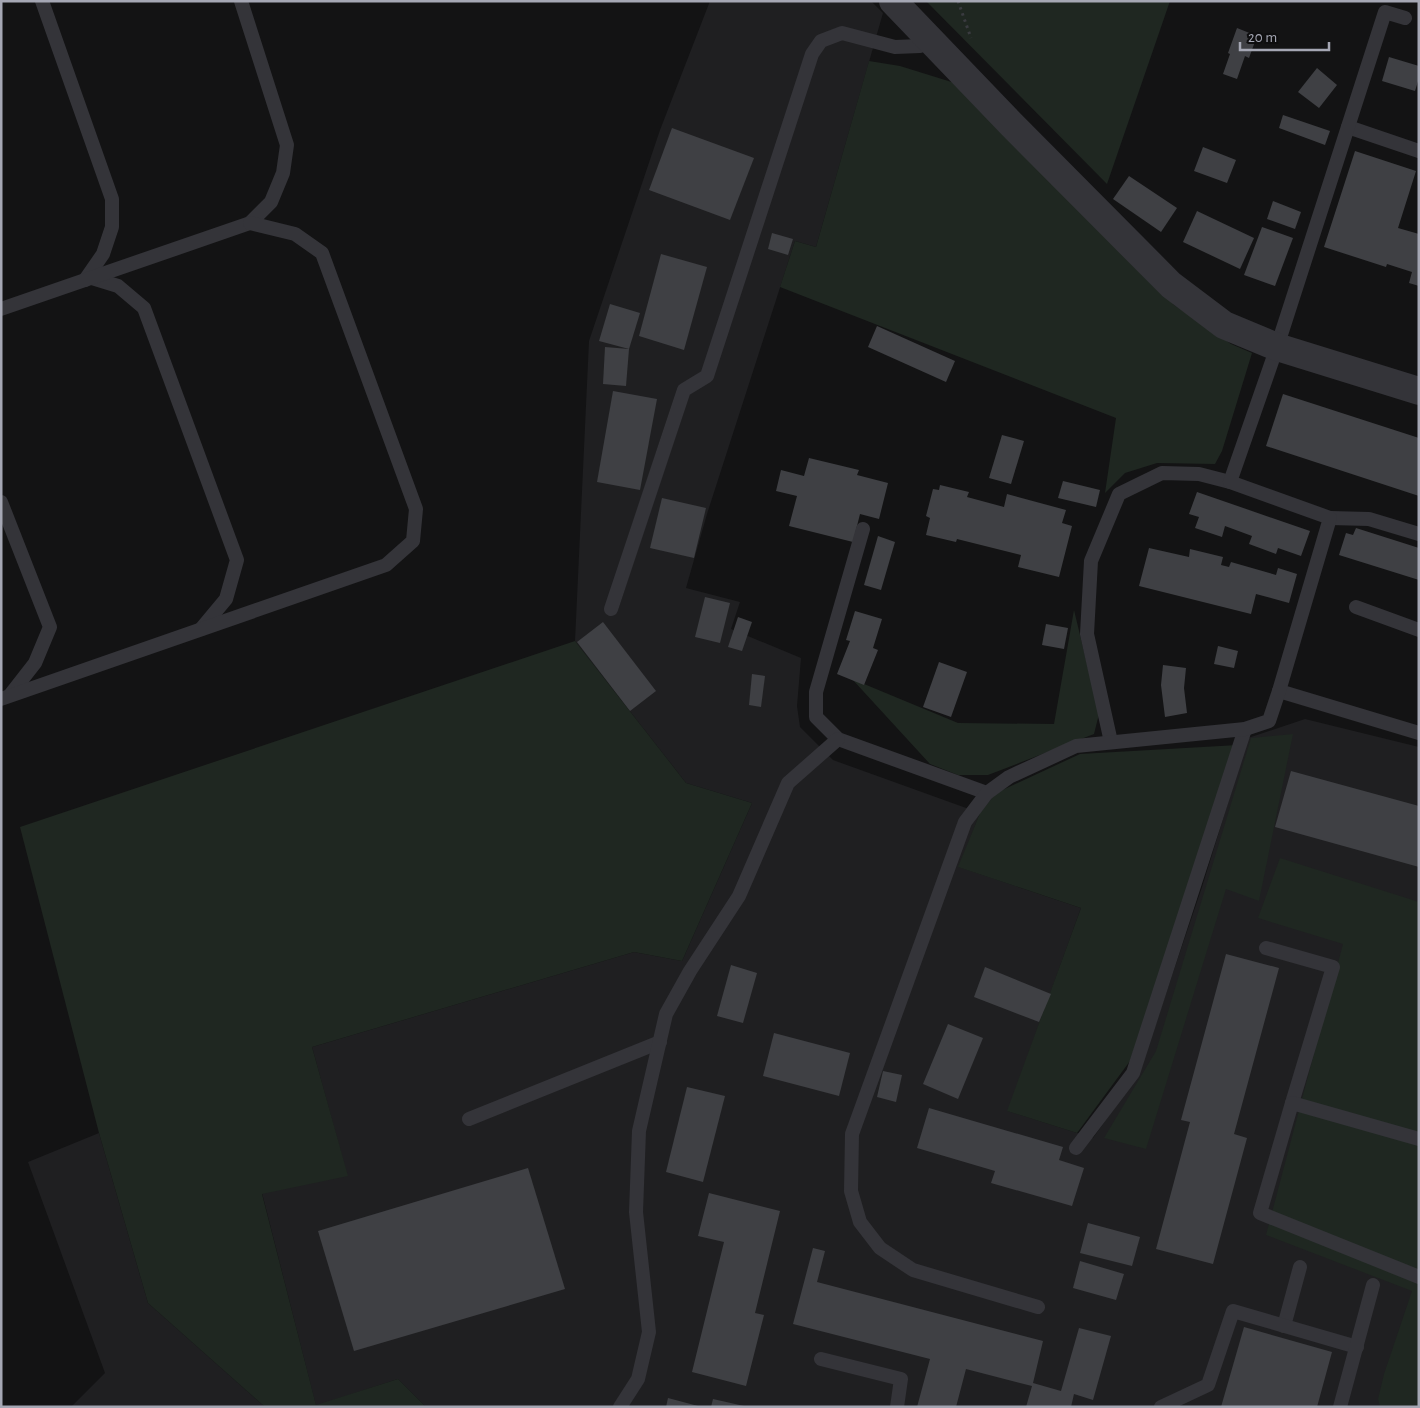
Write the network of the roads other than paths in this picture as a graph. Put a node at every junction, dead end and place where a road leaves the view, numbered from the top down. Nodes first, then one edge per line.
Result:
1 (42, 1) edge
2 (240, 1) edge
3 (892, 1) edge
4 (1405, 18) dead end
5 (930, 40) junction
6 (1348, 127) junction
7 (1419, 151) edge
8 (250, 222) junction
9 (89, 279) junction
10 (1, 309) edge
11 (1277, 347) junction
12 (1419, 391) edge
13 (1230, 482) junction
14 (1, 502) edge
15 (1330, 518) junction
16 (863, 529) dead end
17 (1419, 534) edge
18 (1356, 607) dead end
19 (611, 609) dead end
20 (200, 630) junction
21 (1419, 630) edge
22 (1280, 691) junction
23 (5, 697) edge
24 (1245, 729) junction
25 (1419, 733) edge
26 (838, 739) junction
27 (1111, 742) junction
28 (987, 793) junction
29 (1266, 948) dead end
30 (660, 1042) junction
31 (1292, 1103) junction
32 (469, 1119) dead end
33 (1419, 1139) edge
34 (1076, 1148) dead end
35 (1300, 1267) dead end
36 (1419, 1278) edge
37 (1373, 1285) dead end
38 (1038, 1307) dead end
39 (1284, 1326) junction
40 (1356, 1347) junction
41 (821, 1359) dead end
42 (620, 1407) edge
43 (896, 1407) edge
44 (1161, 1407) edge
45 (1340, 1407) edge

1 - 9 lane
2 - 8 lane
3 - 5 street
4 - 6 lane
5 - 11 street
5 - 19 lane
6 - 7 lane
6 - 11 lane
8 - 9 lane
8 - 20 lane
9 - 10 lane
9 - 20 lane
11 - 12 street
11 - 13 lane
13 - 15 lane
13 - 27 lane
14 - 23 lane
15 - 17 lane
15 - 22 lane
16 - 26 lane
18 - 21 lane
20 - 23 lane
22 - 24 lane
22 - 25 lane
24 - 27 lane
24 - 34 lane
26 - 28 lane
26 - 30 lane
27 - 28 lane
28 - 38 lane
29 - 31 lane
30 - 32 lane
30 - 42 lane
31 - 33 lane
31 - 36 lane
35 - 39 lane
37 - 40 lane
39 - 40 lane
39 - 44 lane
40 - 45 lane
41 - 43 lane

